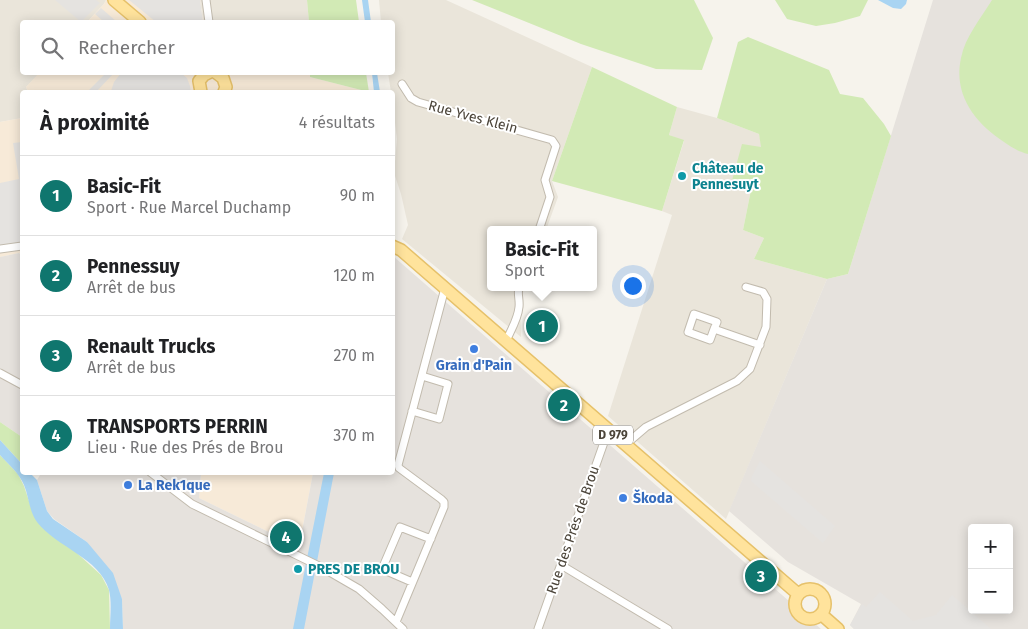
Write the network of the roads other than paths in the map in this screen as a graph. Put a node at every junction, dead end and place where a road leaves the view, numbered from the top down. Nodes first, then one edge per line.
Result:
1 (114, 0) edge
2 (206, 0) edge
3 (138, 20) edge
4 (209, 20) edge
5 (202, 75) edge
6 (220, 75) edge
7 (402, 84) dead end
8 (200, 90) edge
9 (225, 90) edge
10 (540, 226) edge
11 (20, 246) edge
12 (397, 248) edge
13 (0, 249) edge
14 (746, 287) dead end
15 (445, 288) junction
16 (518, 291) edge
17 (714, 329) junction
18 (506, 341) junction
19 (760, 345) junction
20 (0, 373) edge
21 (422, 376) junction
22 (20, 384) edge
23 (412, 411) junction
24 (608, 431) junction
25 (625, 445) junction
26 (154, 475) edge
27 (430, 539) junction
28 (561, 565) junction
29 (412, 582) junction
30 (798, 594) junction
31 (821, 614) junction
32 (396, 622) junction
33 (403, 629) edge
34 (538, 629) edge
35 (668, 629) edge
36 (838, 629) edge

1 - 3 main road
2 - 4 street
5 - 8 main road
6 - 9 main road
7 - 10 street, Rue Yves Klein
11 - 13 street
12 - 15 main road, D 979
14 - 19 street
15 - 18 main road, D 979
15 - 21 street
16 - 18 street
17 - 17 street
17 - 19 street
18 - 24 main road, D 979
19 - 25 street
20 - 22 street
21 - 23 street
21 - 23 street
23 - 27 street
24 - 25 main road, D 979
24 - 28 street, Rue des Prés de Brou
25 - 30 main road, D 979
26 - 32 street
27 - 29 street
27 - 29 street
28 - 34 street, Rue des Prés de Brou
28 - 35 street
29 - 32 street
30 - 31 main road
30 - 31 main road
31 - 36 main road
32 - 33 street

